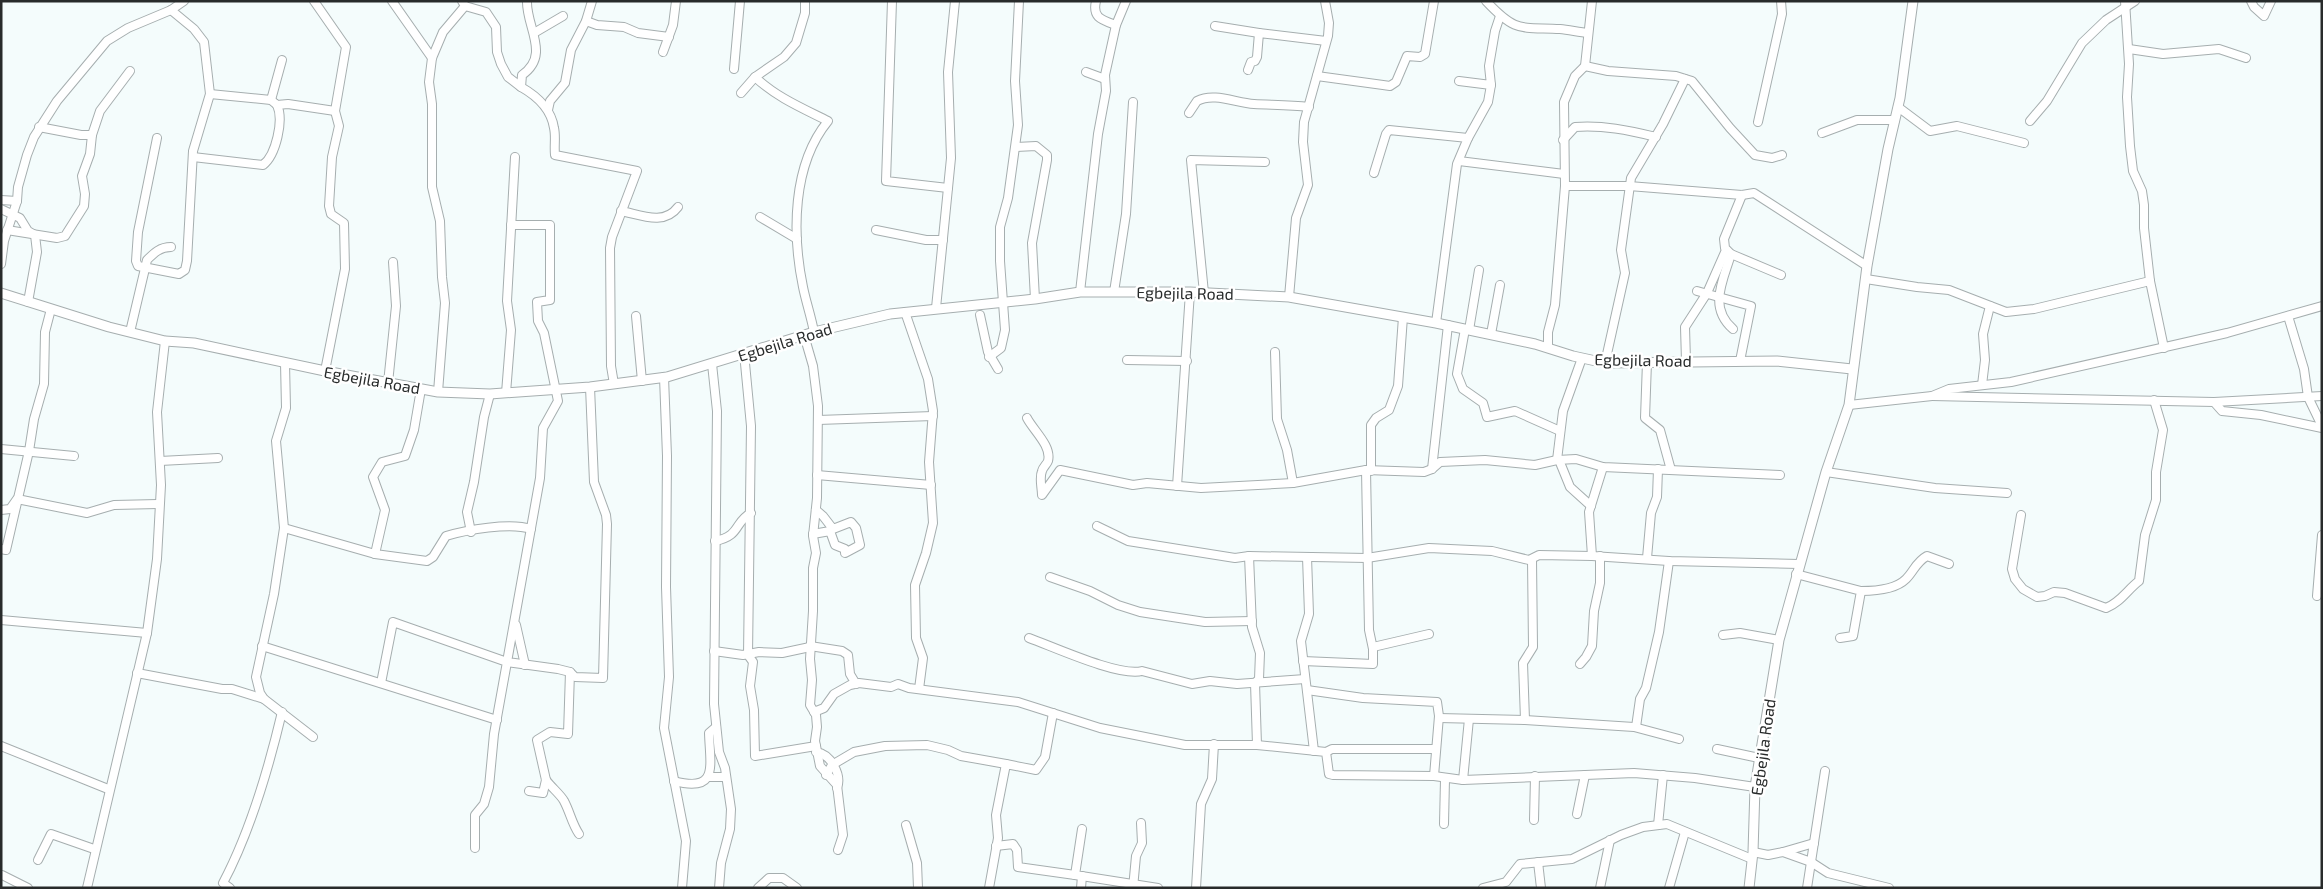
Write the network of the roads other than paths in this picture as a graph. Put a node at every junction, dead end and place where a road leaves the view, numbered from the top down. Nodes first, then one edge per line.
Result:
1 (184, 1) edge
2 (314, 1) edge
3 (392, 1) edge
4 (526, 1) edge
5 (592, 1) edge
6 (676, 1) edge
7 (740, 1) edge
8 (806, 1) edge
9 (892, 1) edge
10 (955, 1) edge
11 (1019, 1) edge
12 (1096, 1) edge
13 (1126, 1) edge
14 (1325, 1) edge
15 (1434, 1) edge
16 (1486, 1) edge
17 (1592, 1) edge
18 (1780, 1) edge
19 (1913, 1) edge
20 (2135, 1) edge
21 (2251, 1) edge
22 (2271, 1) edge
23 (464, 4) edge
24 (2125, 5) edge
25 (171, 10) junction
26 (563, 16) dead end
27 (1500, 16) junction
28 (586, 21) junction
29 (1116, 25) junction
30 (1215, 26) dead end
31 (534, 33) junction
32 (1259, 33) junction
33 (1588, 33) junction
34 (669, 37) junction
35 (1326, 42) junction
36 (2128, 49) junction
37 (663, 52) dead end
38 (432, 58) junction
39 (2246, 58) dead end
40 (282, 60) dead end
41 (1585, 66) junction
42 (734, 69) dead end
43 (1248, 70) dead end
44 (130, 71) dead end
45 (1086, 72) dead end
46 (1317, 76) junction
47 (755, 77) junction
48 (1105, 79) junction
49 (1685, 79) junction
50 (1459, 81) dead end
51 (1491, 85) junction
52 (520, 86) junction
53 (741, 92) dead end
54 (210, 94) junction
55 (274, 102) junction
56 (1133, 102) dead end
57 (1308, 107) junction
58 (1898, 107) junction
59 (548, 110) junction
60 (335, 111) junction
61 (1189, 114) dead end
62 (1895, 120) junction
63 (2030, 121) dead end
64 (1758, 122) dead end
65 (39, 127) junction
66 (1822, 133) dead end
67 (92, 135) junction
68 (1656, 137) junction
69 (156, 138) dead end
70 (1468, 138) junction
71 (1564, 140) junction
72 (2024, 143) dead end
73 (1016, 147) junction
74 (1782, 155) dead end
75 (193, 157) junction
76 (516, 157) dead end
77 (1459, 161) junction
78 (1266, 162) dead end
79 (1374, 173) dead end
80 (1564, 174) junction
81 (1565, 186) junction
82 (1629, 186) junction
83 (948, 188) junction
84 (1742, 196) junction
85 (1, 200) edge
86 (17, 201) junction
87 (678, 207) dead end
88 (1, 209) edge
89 (621, 211) junction
90 (13, 216) junction
91 (760, 217) dead end
92 (511, 225) junction
93 (7, 230) junction
94 (876, 230) dead end
95 (35, 235) junction
96 (797, 239) junction
97 (942, 240) junction
98 (171, 247) dead end
99 (1729, 252) junction
100 (393, 262) dead end
101 (1, 264) edge
102 (1868, 266) junction
103 (145, 268) junction
104 (1479, 270) dead end
105 (1781, 275) dead end
106 (1866, 279) junction
107 (2150, 281) junction
108 (1500, 285) dead end
109 (1697, 290) dead end
110 (1080, 292) junction
111 (1114, 292) junction
112 (1190, 292) junction
113 (1, 293) edge
114 (1204, 293) junction
115 (1707, 293) junction
116 (1289, 297) junction
117 (1718, 297) junction
118 (1035, 299) junction
119 (28, 302) junction
120 (1002, 302) junction
121 (1990, 306) junction
122 (2322, 306) edge
123 (936, 308) junction
124 (51, 309) junction
125 (905, 312) junction
126 (980, 315) dead end
127 (636, 316) dead end
128 (2288, 316) junction
129 (1403, 317) junction
130 (1436, 322) junction
131 (1448, 325) junction
132 (1467, 329) junction
133 (1733, 329) dead end
134 (130, 332) junction
135 (814, 332) junction
136 (1490, 334) junction
137 (804, 335) junction
138 (165, 341) junction
139 (1548, 348) junction
140 (2164, 348) junction
141 (1275, 352) dead end
142 (744, 354) junction
143 (989, 356) junction
144 (1582, 358) junction
145 (1127, 360) dead end
146 (1187, 361) junction
147 (1740, 361) junction
148 (1606, 362) junction
149 (1647, 362) junction
150 (1686, 362) junction
151 (286, 363) junction
152 (712, 364) junction
153 (998, 369) dead end
154 (1852, 369) junction
155 (325, 371) junction
156 (664, 377) junction
157 (642, 381) junction
158 (388, 383) junction
159 (614, 384) junction
160 (1982, 385) junction
161 (590, 386) junction
162 (421, 389) junction
163 (555, 389) junction
164 (438, 392) junction
165 (506, 393) junction
166 (490, 394) junction
167 (1932, 396) junction
168 (2322, 396) edge
169 (2308, 397) junction
170 (2154, 400) junction
171 (2214, 402) junction
172 (1849, 405) junction
173 (933, 416) junction
174 (1027, 418) dead end
175 (818, 420) junction
176 (2322, 427) edge
177 (1560, 431) junction
178 (1, 449) edge
179 (29, 452) junction
180 (74, 456) dead end
181 (218, 458) dead end
182 (160, 460) junction
183 (1558, 460) junction
184 (1603, 466) junction
185 (1432, 469) junction
186 (1658, 469) junction
187 (1672, 470) junction
188 (1369, 471) junction
189 (1826, 472) junction
190 (817, 475) junction
191 (1780, 475) dead end
192 (1293, 483) junction
193 (931, 484) junction
194 (1177, 486) junction
195 (2008, 493) dead end
196 (18, 499) junction
197 (158, 504) junction
198 (1591, 506) junction
199 (1, 510) edge
200 (816, 510) junction
201 (751, 513) junction
202 (2021, 515) dead end
203 (1097, 526) dead end
204 (284, 528) junction
205 (530, 529) junction
206 (471, 532) junction
207 (813, 534) junction
208 (2322, 535) edge
209 (715, 541) junction
210 (1, 549) edge
211 (374, 554) junction
212 (1250, 556) junction
213 (1596, 556) junction
214 (1307, 557) junction
215 (1367, 558) junction
216 (1647, 558) junction
217 (1532, 560) junction
218 (1670, 561) junction
219 (1799, 564) junction
220 (1949, 564) dead end
221 (1796, 574) junction
222 (1050, 577) dead end
223 (1861, 591) junction
224 (2317, 596) dead end
225 (1, 620) edge
226 (515, 621) junction
227 (1252, 622) junction
228 (146, 633) junction
229 (1429, 634) dead end
230 (1723, 634) dead end
231 (1029, 638) dead end
232 (1840, 638) dead end
233 (1780, 640) junction
234 (262, 646) junction
235 (810, 647) junction
236 (1373, 647) junction
237 (714, 651) junction
238 (748, 655) junction
239 (1304, 661) junction
240 (507, 662) junction
241 (1580, 664) dead end
242 (525, 665) junction
243 (570, 672) junction
244 (137, 673) junction
245 (1306, 679) junction
246 (381, 683) junction
247 (1256, 683) junction
248 (856, 684) junction
249 (919, 689) junction
250 (1307, 690) junction
251 (264, 699) junction
252 (282, 712) junction
253 (814, 712) junction
254 (1053, 713) junction
255 (1439, 718) junction
256 (1469, 719) junction
257 (497, 720) junction
258 (1525, 720) junction
259 (716, 727) junction
260 (1636, 727) junction
261 (313, 737) dead end
262 (1679, 739) dead end
263 (1214, 744) junction
264 (1257, 745) junction
265 (1, 746) edge
266 (816, 749) junction
267 (1436, 749) junction
268 (1717, 749) dead end
269 (1314, 751) junction
270 (719, 752) junction
271 (1326, 752) junction
272 (710, 754) junction
273 (1759, 758) junction
274 (1006, 764) junction
275 (832, 765) junction
276 (1825, 771) dead end
277 (826, 775) junction
278 (1584, 775) junction
279 (1663, 775) junction
280 (1434, 776) junction
281 (1535, 776) junction
282 (708, 777) junction
283 (726, 777) junction
284 (1445, 779) junction
285 (546, 780) junction
286 (1462, 780) junction
287 (674, 781) junction
288 (1755, 787) junction
289 (837, 788) junction
290 (108, 789) junction
291 (530, 791) dead end
292 (1577, 814) dead end
293 (1534, 820) dead end
294 (1141, 823) dead end
295 (1444, 824) dead end
296 (906, 825) dead end
297 (1658, 825) junction
298 (1082, 829) dead end
299 (1685, 832) junction
300 (579, 834) dead end
301 (1610, 840) junction
302 (1814, 843) junction
303 (996, 846) junction
304 (475, 848) dead end
305 (94, 849) junction
306 (838, 850) dead end
307 (1783, 852) junction
308 (1752, 855) junction
309 (38, 860) dead end
310 (1538, 862) junction
311 (1811, 862) junction
312 (2, 875) edge
313 (1079, 876) junction
314 (1133, 886) edge
315 (28, 888) edge
316 (86, 888) edge
317 (230, 888) edge
318 (682, 888) edge
319 (719, 888) edge
320 (758, 888) edge
321 (797, 888) edge
322 (918, 888) edge
323 (989, 888) edge
324 (1081, 888) edge
325 (1158, 888) edge
326 (1196, 888) edge
327 (1483, 888) edge
328 (1542, 888) edge
329 (1600, 888) edge
330 (1669, 888) edge
331 (1749, 888) edge
332 (1807, 888) edge
333 (1889, 888) edge

1 - 25 street
2 - 60 street
3 - 38 street
4 - 31 street
5 - 28 street
6 - 34 street
7 - 42 street
8 - 47 street
9 - 83 street
10 - 83 street
11 - 73 street
12 - 29 street
13 - 29 street
14 - 35 street
15 - 46 street
16 - 27 street
17 - 33 street
18 - 64 street
19 - 58 street
20 - 24 street
21 - 22 street
23 - 38 street
23 - 52 street
24 - 36 street
24 - 63 street
25 - 54 street
25 - 65 street
26 - 31 street
27 - 33 street
27 - 51 street
28 - 34 street
28 - 59 street
29 - 48 street
30 - 32 street
31 - 52 street
32 - 35 street
32 - 43 street
33 - 41 street
34 - 37 street
35 - 46 street
36 - 39 street
36 - 107 street
38 - 164 street
40 - 55 street
41 - 49 street
41 - 71 street
44 - 67 street
45 - 48 street
46 - 57 street
47 - 53 street
47 - 96 street
48 - 110 street
49 - 68 street
49 - 74 street
50 - 51 street
51 - 70 street
52 - 59 street
54 - 55 street
54 - 75 street
55 - 60 street
55 - 75 street
56 - 111 street
57 - 61 street
57 - 116 street
58 - 62 street
58 - 72 street
59 - 89 street
60 - 155 street
62 - 66 street
62 - 102 street
65 - 67 street
65 - 86 street
67 - 95 street
68 - 71 street
68 - 82 street
69 - 103 street
70 - 77 street
70 - 79 street
71 - 80 street
73 - 118 street
73 - 120 street
75 - 103 street
76 - 92 street
77 - 80 street
77 - 130 street
78 - 114 street
80 - 81 street
81 - 82 street
81 - 139 street
82 - 84 street
82 - 148 street
83 - 97 street
84 - 99 street
84 - 102 street
85 - 86 street
86 - 90 street
87 - 89 street
88 - 90 street
89 - 159 street
90 - 93 street
90 - 95 street
91 - 96 street
92 - 163 street
92 - 165 street
93 - 95 street
93 - 101 street
94 - 97 street
95 - 119 street
96 - 135 street
97 - 123 street
98 - 103 street
99 - 105 street
99 - 115 street
99 - 117 street
100 - 158 street
102 - 106 street
103 - 134 street
104 - 132 street
106 - 121 street
106 - 154 street
107 - 121 street
107 - 140 street
108 - 136 street
109 - 115 street
110 - 111 street, Egbejila Road
110 - 118 street, Egbejila Road
111 - 112 street, Egbejila Road
112 - 114 street, Egbejila Road
112 - 146 street
113 - 119 street, Egbejila Road
114 - 116 street, Egbejila Road
115 - 117 street
115 - 150 street
116 - 129 street, Egbejila Road
117 - 133 street
117 - 147 street
118 - 120 street, Egbejila Road
119 - 124 street, Egbejila Road
120 - 123 street, Egbejila Road
120 - 143 street
121 - 160 street
122 - 128 street
123 - 125 street, Egbejila Road
124 - 134 street, Egbejila Road
124 - 179 street
125 - 135 street, Egbejila Road
125 - 173 street
126 - 143 street
127 - 157 street
128 - 140 street
128 - 169 street
129 - 130 street, Egbejila Road
129 - 188 street
130 - 131 street, Egbejila Road
131 - 132 street, Egbejila Road
131 - 185 street
132 - 136 street, Egbejila Road
132 - 177 street
134 - 138 street, Egbejila Road
135 - 137 street, Egbejila Road
136 - 139 street, Egbejila Road
137 - 142 street, Egbejila Road
137 - 175 street
138 - 151 street, Egbejila Road
138 - 182 street
139 - 144 street, Egbejila Road
140 - 160 street
141 - 192 street
142 - 152 street, Egbejila Road
142 - 201 street
143 - 153 street
144 - 148 street, Egbejila Road
144 - 177 street
145 - 146 street
146 - 194 street
147 - 150 street, Egbejila Road
147 - 154 street, Egbejila Road
148 - 149 street, Egbejila Road
149 - 150 street, Egbejila Road
149 - 187 street
151 - 155 street, Egbejila Road
151 - 204 street
152 - 156 street, Egbejila Road
152 - 209 street
154 - 172 street, Egbejila Road
155 - 158 street, Egbejila Road
156 - 157 street, Egbejila Road
156 - 287 street
157 - 159 street, Egbejila Road
158 - 162 street, Egbejila Road
159 - 161 street, Egbejila Road
160 - 167 street
161 - 163 street, Egbejila Road
161 - 243 street
162 - 164 street, Egbejila Road
162 - 211 street
163 - 165 street, Egbejila Road
163 - 205 street
164 - 166 street, Egbejila Road
165 - 166 street, Egbejila Road
166 - 206 street
167 - 170 street
167 - 172 street
168 - 169 street
169 - 171 street
169 - 176 street
170 - 171 street
170 - 202 street
171 - 176 street
172 - 189 street, Egbejila Road
173 - 175 street
173 - 193 street
174 - 194 street
175 - 190 street
177 - 183 street
178 - 179 street
179 - 180 street
179 - 196 street
181 - 182 street
182 - 197 street
183 - 184 street
183 - 185 street
183 - 198 street
184 - 186 street
184 - 198 street
185 - 188 street
186 - 187 street
186 - 216 street
187 - 191 street
188 - 192 street
188 - 215 street
189 - 195 street
189 - 219 street, Egbejila Road
190 - 193 street
190 - 200 street
192 - 194 street
193 - 249 street
196 - 197 street
196 - 199 street
196 - 210 street
197 - 228 street
198 - 213 street
200 - 207 street
200 - 207 street
201 - 209 street
201 - 238 street
203 - 212 street
204 - 211 street
204 - 234 street
205 - 206 street
205 - 226 street
206 - 211 street
207 - 235 street
208 - 224 street
209 - 237 street
212 - 214 street
212 - 227 street
213 - 216 street
213 - 217 street
213 - 241 street
214 - 215 street
214 - 239 street
215 - 217 street
215 - 236 street
216 - 218 street
217 - 258 street
218 - 219 street
218 - 260 street
219 - 221 street, Egbejila Road
220 - 223 street
221 - 223 street
221 - 233 street, Egbejila Road
222 - 227 street
223 - 232 street
225 - 228 street
226 - 240 street
226 - 242 street
227 - 247 street
228 - 244 street
229 - 236 street
230 - 233 street
231 - 247 street
233 - 273 street, Egbejila Road
234 - 246 street
234 - 251 street
235 - 238 street
235 - 248 street
235 - 253 street
236 - 239 street
237 - 238 street
237 - 259 street
238 - 266 street
239 - 245 street
240 - 242 street
240 - 246 street
240 - 257 street
242 - 243 street
243 - 285 street
244 - 251 street
244 - 290 street
245 - 247 street
245 - 250 street
246 - 257 street
247 - 264 street
248 - 249 street
248 - 253 street
249 - 254 street
250 - 255 street
250 - 269 street
251 - 252 street
252 - 261 street
252 - 317 street
253 - 266 street
254 - 263 street
254 - 274 street
255 - 256 street
255 - 267 street
256 - 258 street
256 - 286 street
257 - 304 street
258 - 260 street
259 - 270 street
259 - 272 street
260 - 262 street
263 - 264 street
263 - 326 street
264 - 269 street
265 - 290 street
266 - 275 street
266 - 277 street
267 - 271 street
267 - 280 street
268 - 273 street
269 - 271 street
270 - 272 street
270 - 283 street
271 - 280 street
272 - 282 street
273 - 288 street, Egbejila Road
274 - 275 street
274 - 303 street
275 - 277 street
275 - 289 street
276 - 302 street
277 - 289 street
278 - 279 street
278 - 281 street
278 - 292 street
279 - 288 street
279 - 297 street
280 - 284 street
281 - 286 street
281 - 293 street
282 - 283 street
282 - 287 street
283 - 319 street
284 - 286 street
284 - 295 street
285 - 291 street
285 - 300 street
287 - 318 street
288 - 308 street, Egbejila Road
289 - 306 street
290 - 305 street
294 - 314 street
296 - 322 street
297 - 299 street
297 - 301 street
298 - 313 street
299 - 308 street
299 - 330 street
301 - 310 street
301 - 329 street
302 - 307 street
302 - 311 street
303 - 313 street
303 - 323 street
305 - 309 street
305 - 316 street
307 - 308 street
307 - 311 street
308 - 331 street, Egbejila Road
310 - 327 street
310 - 328 street
311 - 332 street
311 - 333 street
312 - 315 street
313 - 314 street
313 - 324 street
314 - 325 street
320 - 321 street

